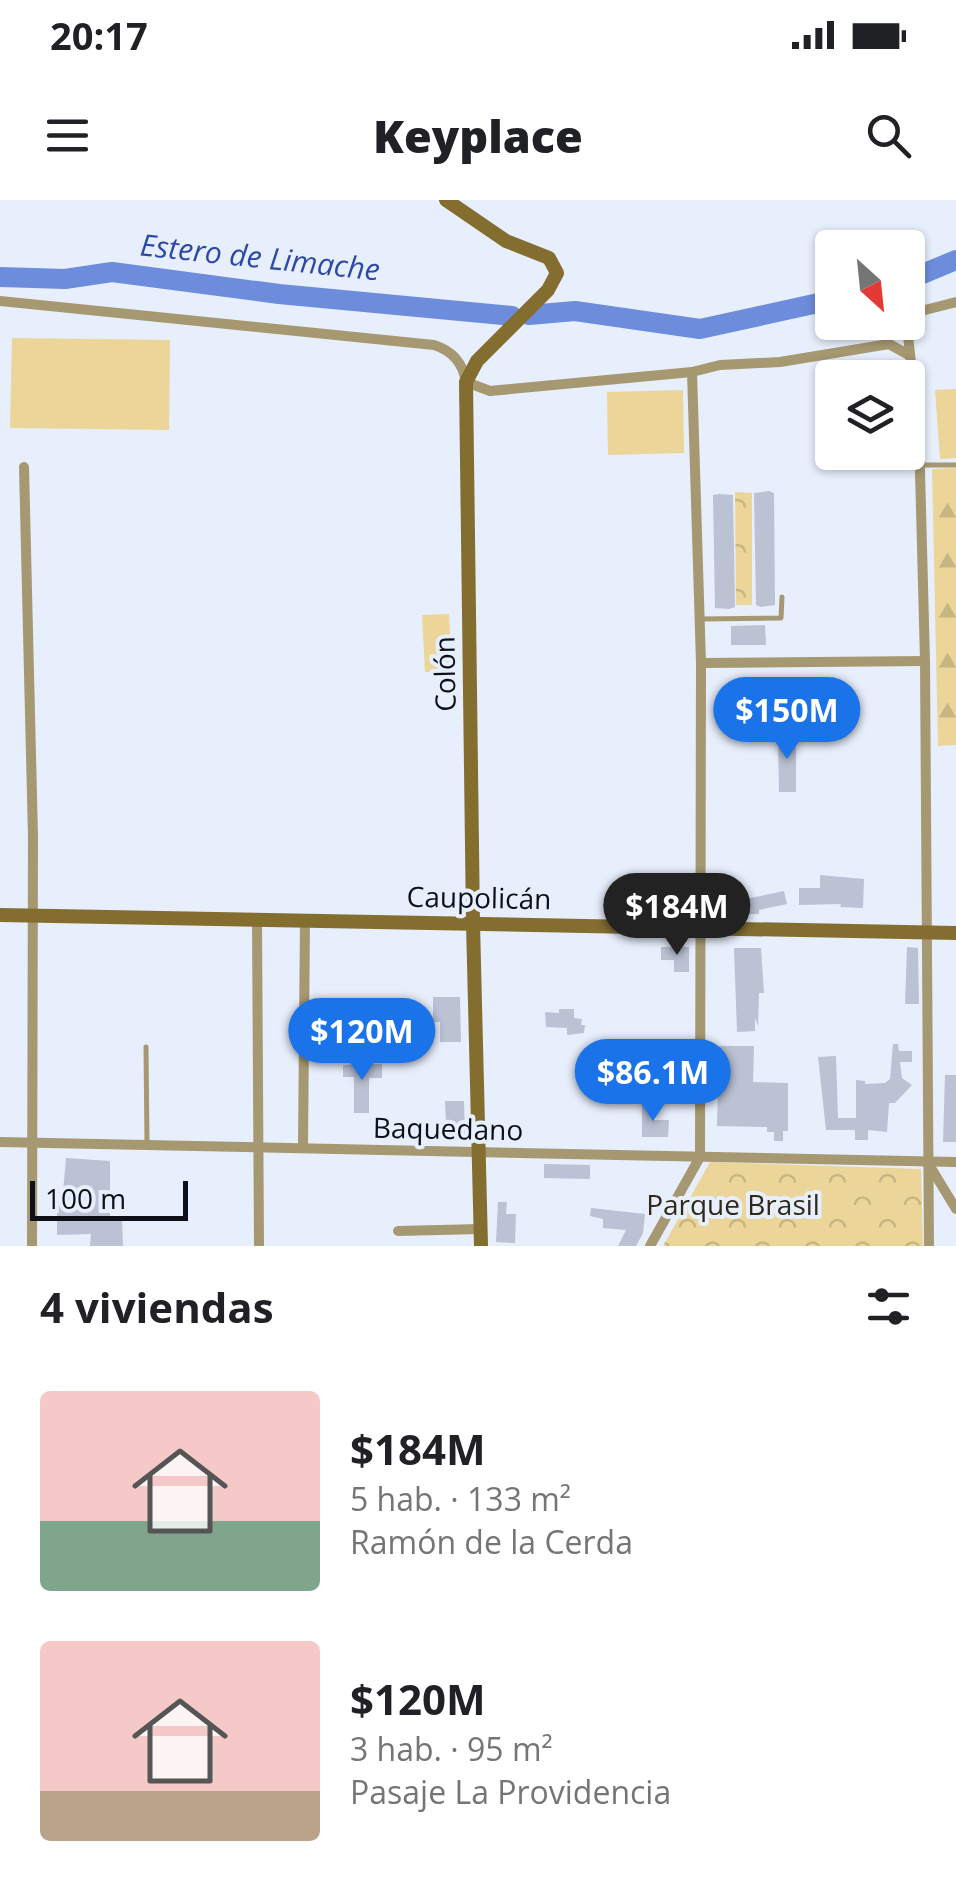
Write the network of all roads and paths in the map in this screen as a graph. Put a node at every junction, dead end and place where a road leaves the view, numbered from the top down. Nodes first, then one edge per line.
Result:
1 (446, 200) edge
2 (0, 302) edge
3 (956, 302) edge
4 (909, 355) junction
5 (909, 360) edge
6 (692, 372) junction
7 (466, 382) junction
8 (956, 465) edge
9 (925, 466) edge
10 (24, 467) dead end
11 (920, 470) edge
12 (782, 597) dead end
13 (699, 620) junction
14 (925, 661) junction
15 (701, 663) junction
16 (0, 915) edge
17 (31, 916) junction
18 (257, 920) junction
19 (305, 920) junction
20 (473, 923) junction
21 (698, 928) junction
22 (930, 933) junction
23 (956, 933) edge
24 (146, 1047) dead end
25 (0, 1142) edge
26 (32, 1142) junction
27 (147, 1144) junction
28 (259, 1147) junction
29 (303, 1148) junction
30 (479, 1152) junction
31 (700, 1157) junction
32 (928, 1162) junction
33 (956, 1162) edge
34 (956, 1209) edge
35 (481, 1230) junction
36 (398, 1231) dead end
37 (32, 1246) edge
38 (260, 1246) edge
39 (481, 1246) edge
40 (650, 1246) edge
41 (929, 1246) edge

1 - 7 street
2 - 7 street
3 - 4 street
4 - 5 street
4 - 6 street
6 - 7 street
6 - 13 street
7 - 20 street, Colón
8 - 9 lane
10 - 17 street
11 - 14 street
12 - 13 lane
13 - 15 street
14 - 15 street
14 - 22 street
15 - 21 street
16 - 17 street, Caupolicán
17 - 18 street, Caupolicán
17 - 26 street
18 - 19 street, Caupolicán
18 - 28 street
19 - 20 street, Caupolicán
19 - 29 street
20 - 21 street, Caupolicán
20 - 30 street, Colón
21 - 22 street, Caupolicán
21 - 31 street
22 - 23 street, Caupolicán
22 - 32 street
24 - 27 lane
25 - 26 street, Baquedano
26 - 27 street, Baquedano
26 - 37 street
27 - 28 street, Baquedano
28 - 29 street, Baquedano
28 - 38 street
29 - 30 street, Baquedano
30 - 31 street, Baquedano
30 - 35 street, Colón
31 - 32 street, Baquedano
31 - 40 street
32 - 33 street, Baquedano
32 - 34 street
32 - 41 street
35 - 36 street
35 - 39 street, Colón

